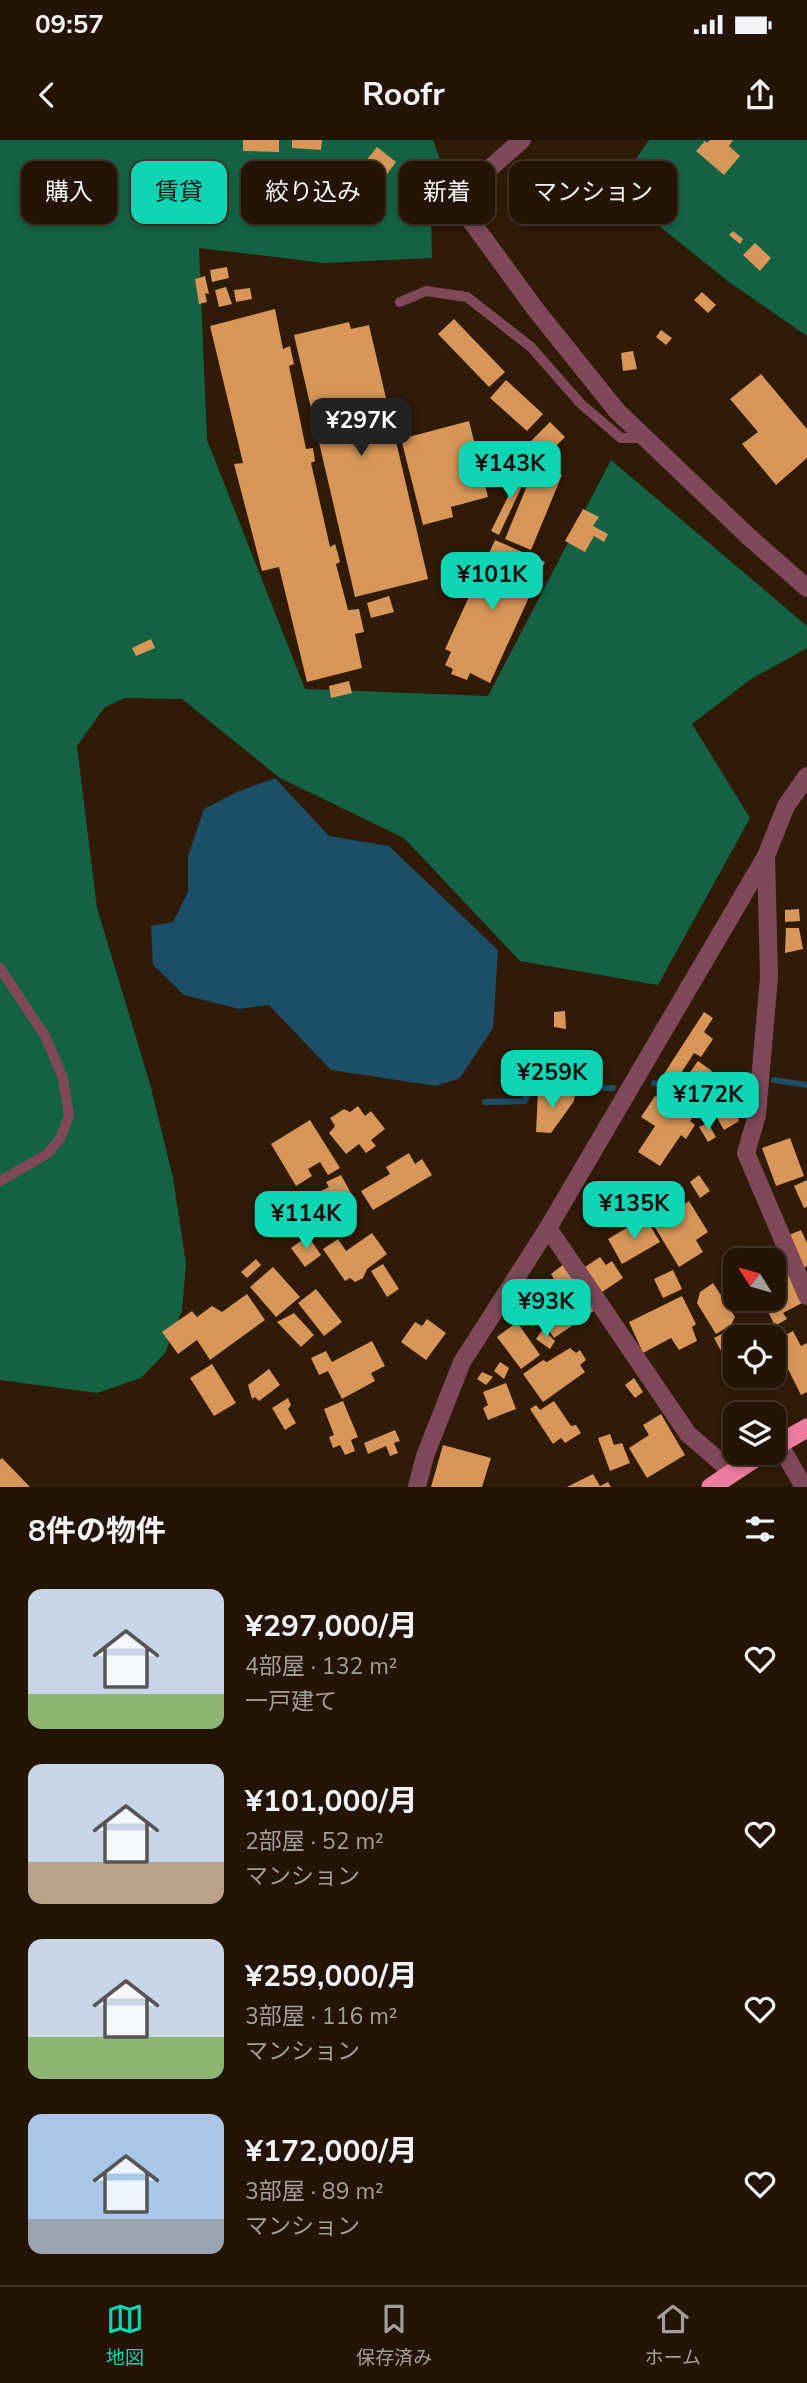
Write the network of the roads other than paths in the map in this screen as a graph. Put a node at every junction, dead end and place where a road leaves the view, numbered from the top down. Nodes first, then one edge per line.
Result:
1 (522, 140) edge
2 (400, 302) dead end
3 (645, 438) junction
4 (807, 588) edge
5 (807, 776) edge
6 (766, 856) junction
7 (0, 968) edge
8 (0, 1181) edge
9 (548, 1228) junction
10 (807, 1296) edge
11 (807, 1428) edge
12 (786, 1440) edge
13 (744, 1465) edge
14 (786, 1465) edge
15 (737, 1469) junction
16 (417, 1487) edge
17 (711, 1487) edge
18 (804, 1487) edge

1 - 3 street
2 - 3 lane
3 - 4 street
5 - 6 street
6 - 9 street
6 - 10 street
7 - 8 lane
9 - 15 street
9 - 16 street
11 - 12 highway
13 - 15 highway
14 - 18 street
15 - 17 highway

